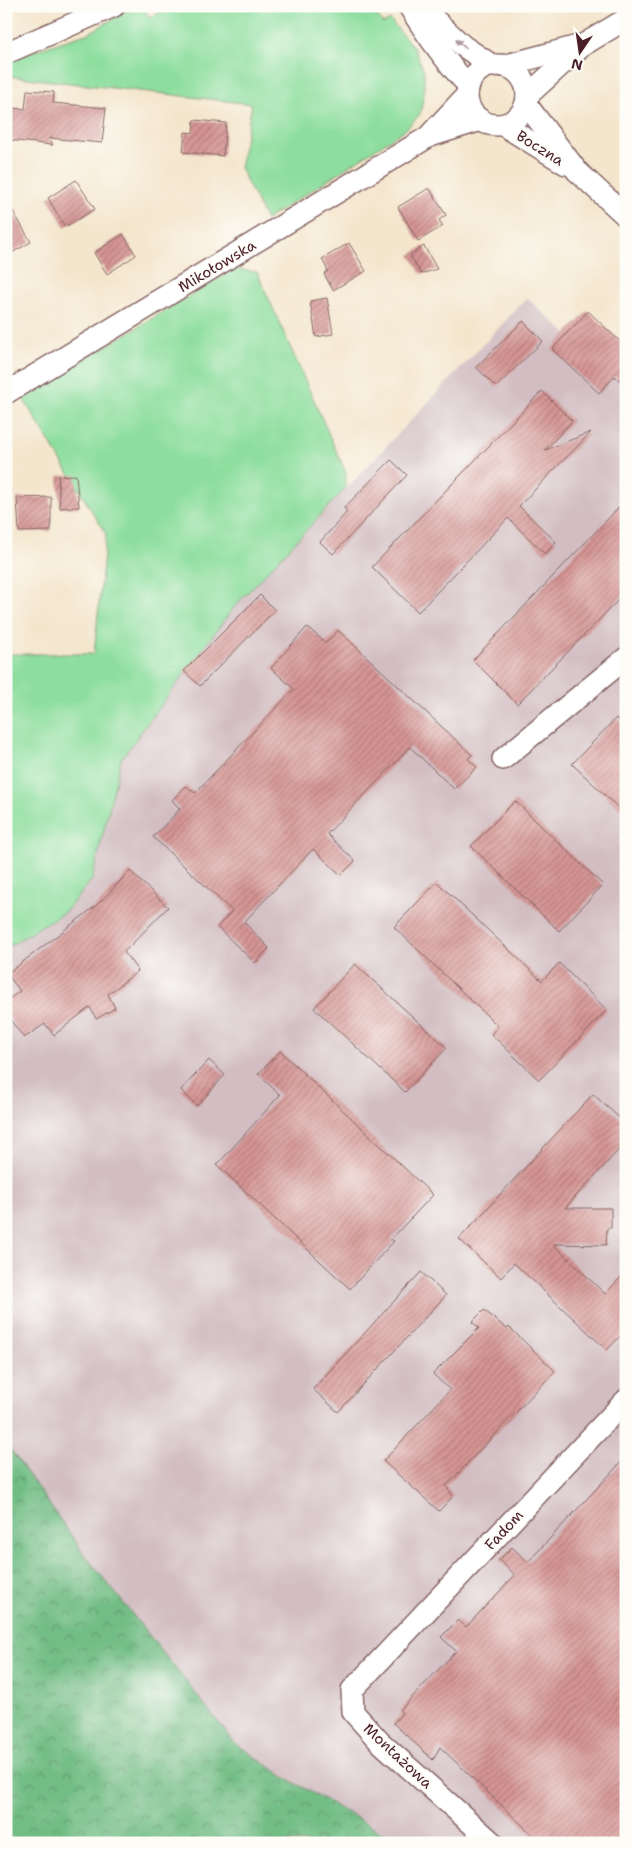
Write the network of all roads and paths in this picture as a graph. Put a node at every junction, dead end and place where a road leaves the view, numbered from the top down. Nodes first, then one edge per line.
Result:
1 (114, 6) edge
2 (409, 6) edge
3 (416, 6) edge
4 (626, 19) edge
5 (583, 45) junction
6 (6, 53) edge
7 (498, 66) junction
8 (468, 90) junction
9 (526, 100) junction
10 (481, 120) junction
11 (503, 125) junction
12 (428, 137) junction
13 (577, 170) junction
14 (626, 216) edge
15 (6, 394) edge
16 (626, 658) edge
17 (503, 759) dead end
18 (626, 1400) edge
19 (382, 1659) joint
20 (493, 1843) edge

1 - 6 street
2 - 8 street
7 -> 3 street
4 - 5 street
5 - 7 street
5 - 9 street
7 - 8 street
7 - 9 street
8 - 10 street
8 - 12 street, Mikołowska
9 - 11 street
9 - 13 street, Boczna
10 - 11 street
10 - 12 street, Mikołowska
11 - 13 street, Boczna
12 - 15 street, Mikołowska
13 - 14 street, Boczna
16 - 17 street
18 - 19 street, Fadom
19 - 20 street, Montażowa

